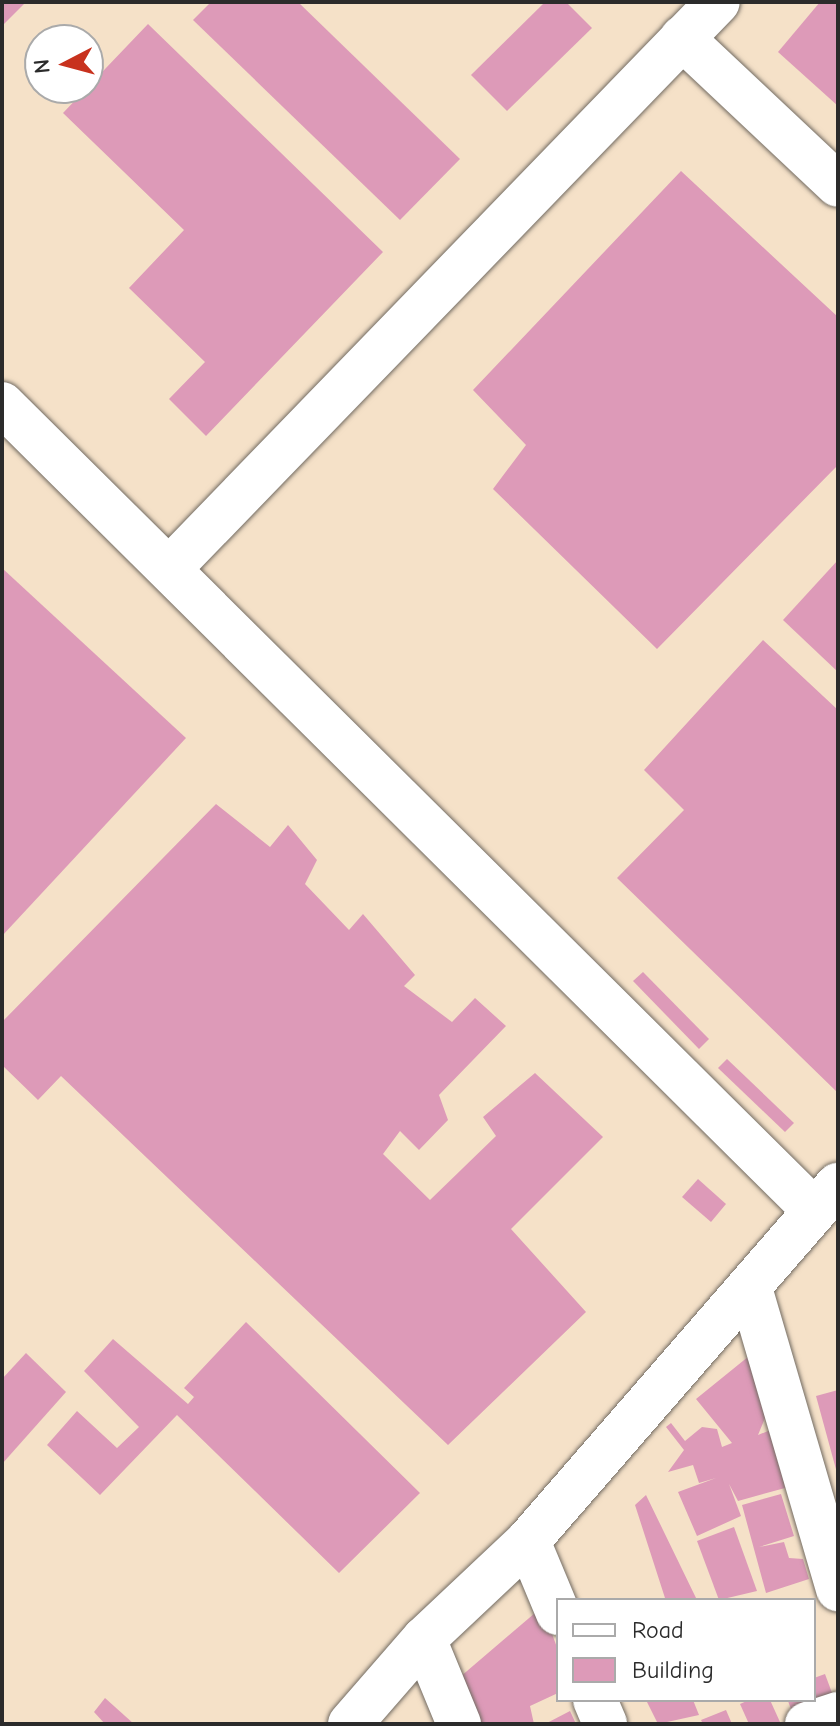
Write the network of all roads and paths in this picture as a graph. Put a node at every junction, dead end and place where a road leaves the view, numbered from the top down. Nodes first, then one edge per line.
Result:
1 (718, 2) edge
2 (682, 38) junction
3 (838, 185) edge
4 (2, 404) edge
5 (171, 567) junction
6 (826, 1198) edge
7 (750, 1288) junction
8 (528, 1541) junction
9 (838, 1589) edge
10 (556, 1608) edge
11 (424, 1639) junction
12 (596, 1702) edge
13 (838, 1714) edge
14 (350, 1724) edge
15 (459, 1724) edge
16 (605, 1724) edge
17 (807, 1724) edge

1 - 2 street
2 - 3 street
2 - 5 street
4 - 5 street
5 - 6 street
6 - 7 street
7 - 8 street
7 - 9 street
8 - 10 street
8 - 11 street
11 - 14 street
11 - 15 street
12 - 16 street
13 - 17 street

